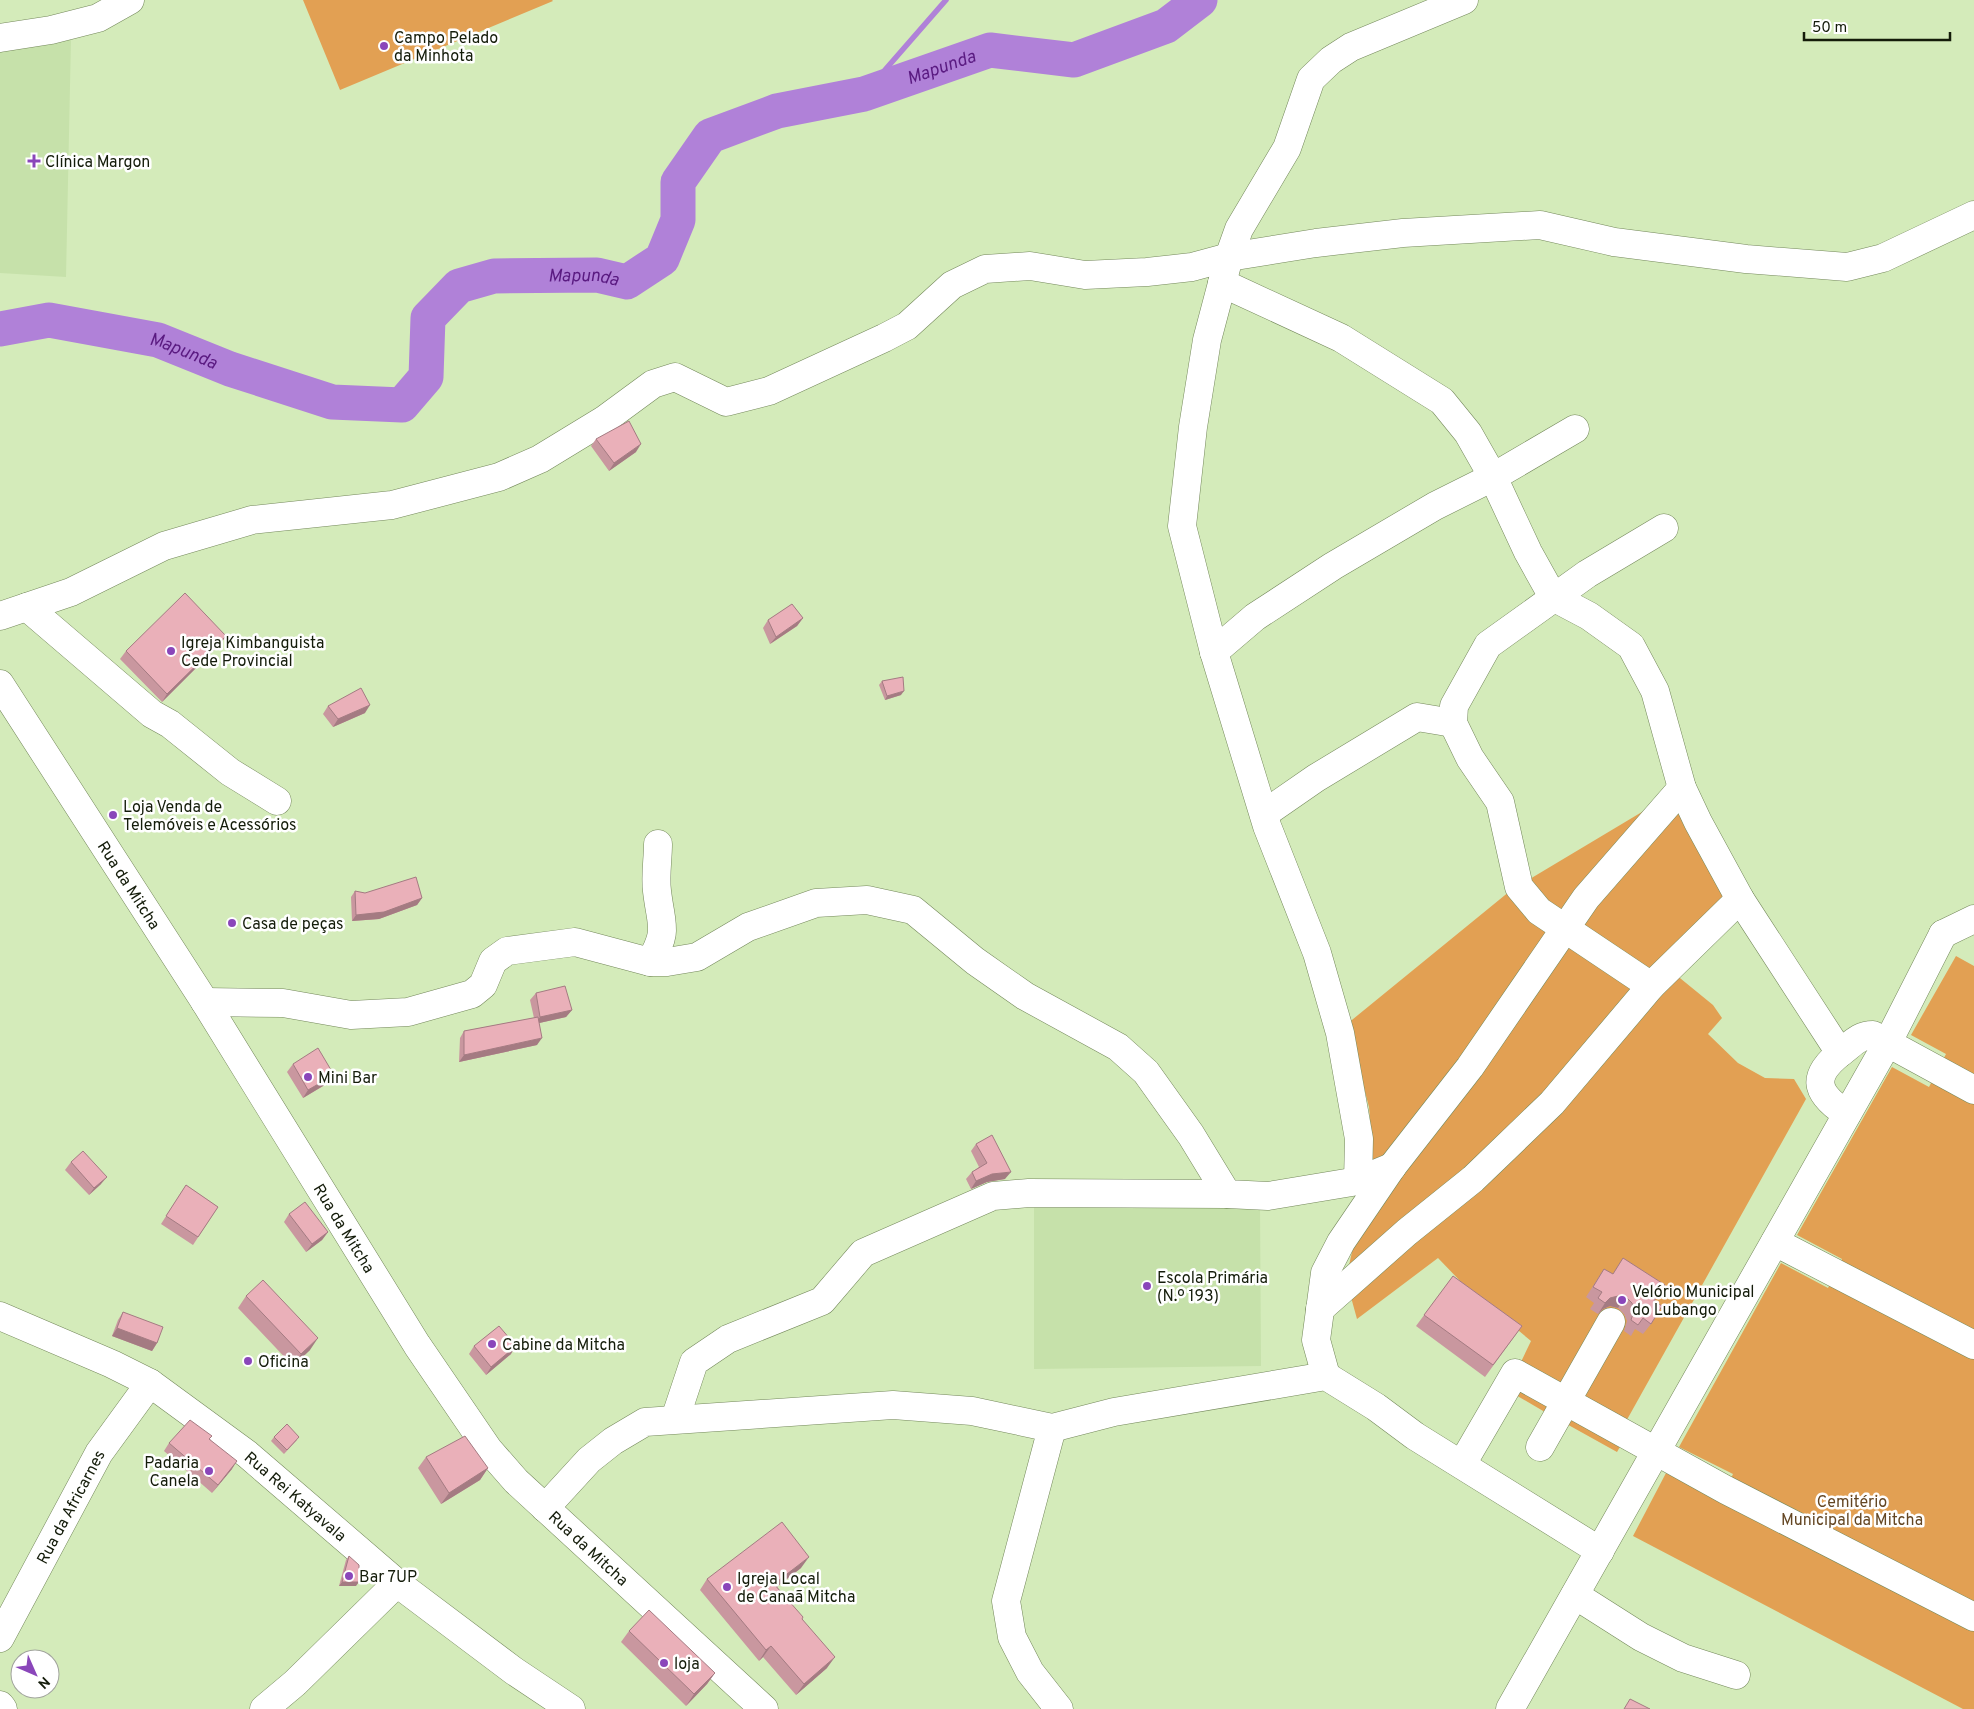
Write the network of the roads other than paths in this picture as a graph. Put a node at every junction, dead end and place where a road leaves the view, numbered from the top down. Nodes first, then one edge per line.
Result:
1 (130, 0) edge
2 (1464, 0) edge
3 (0, 38) edge
4 (1974, 215) edge
5 (1229, 257) junction
6 (1222, 283) junction
7 (1574, 429) dead end
8 (1493, 477) junction
9 (1664, 528) dead end
10 (1553, 597) junction
11 (27, 607) junction
12 (0, 616) edge
13 (1214, 652) junction
14 (0, 684) edge
15 (1453, 723) junction
16 (1682, 788) junction
17 (277, 801) dead end
18 (1264, 814) junction
19 (658, 844) dead end
20 (1740, 899) junction
21 (1974, 919) edge
22 (1564, 928) junction
23 (1943, 934) junction
24 (1974, 938) edge
25 (650, 962) junction
26 (1651, 986) junction
27 (205, 1002) junction
28 (1888, 1042) junction
29 (1840, 1053) junction
30 (1974, 1090) edge
31 (1847, 1114) junction
32 (1392, 1167) junction
33 (1358, 1181) junction
34 (1227, 1194) junction
35 (1775, 1242) junction
36 (1320, 1309) junction
37 (0, 1316) edge
38 (1611, 1322) dead end
39 (1974, 1345) edge
40 (1326, 1376) junction
41 (150, 1383) junction
42 (1566, 1401) junction
43 (675, 1419) junction
44 (1052, 1428) junction
45 (1540, 1447) dead end
46 (1656, 1452) junction
47 (1465, 1459) dead end
48 (545, 1508) junction
49 (1600, 1551) junction
50 (398, 1583) junction
51 (1575, 1595) junction
52 (1974, 1617) edge
53 (4, 1625) edge
54 (1736, 1675) dead end
55 (0, 1705) edge
56 (3, 1709) edge
57 (264, 1709) edge
58 (571, 1709) edge
59 (764, 1709) edge
60 (1059, 1709) edge
61 (1510, 1709) edge

1 - 3 street
2 - 5 street
4 - 5 street
5 - 6 street
5 - 11 street
6 - 8 street
6 - 13 street
7 - 8 street
8 - 10 street
8 - 13 street
9 - 10 street
10 - 15 street
10 - 16 street
11 - 12 street
11 - 17 street
13 - 18 street
14 - 27 street, Rua da Mitcha
15 - 18 street
15 - 22 street
16 - 20 street
16 - 22 street
18 - 33 street
19 - 25 street
20 - 26 street
20 - 29 street
21 - 23 street
22 - 26 street
22 - 32 street
23 - 24 street
23 - 28 street
25 - 27 street
25 - 34 street
26 - 36 street
27 - 48 street, Rua da Mitcha
28 - 29 street
28 - 30 street
28 - 31 street
29 - 31 street
31 - 35 street
32 - 33 street
32 - 36 street
33 - 34 street
34 - 43 street
35 - 39 street
35 - 46 street
36 - 40 street
37 - 41 street, Rua Rei Katyavala
38 - 42 street
40 - 44 street
40 - 49 street
41 - 50 street, Rua Rei Katyavala
41 - 53 street, Rua da Africarnes
42 - 45 street
42 - 46 street
42 - 47 street
43 - 44 street
43 - 48 street
44 - 60 street
46 - 49 street
46 - 52 street
48 - 59 street, Rua da Mitcha
49 - 51 street
50 - 57 street
50 - 58 street, Rua Rei Katyavala
51 - 54 street
51 - 61 street
55 - 56 street

